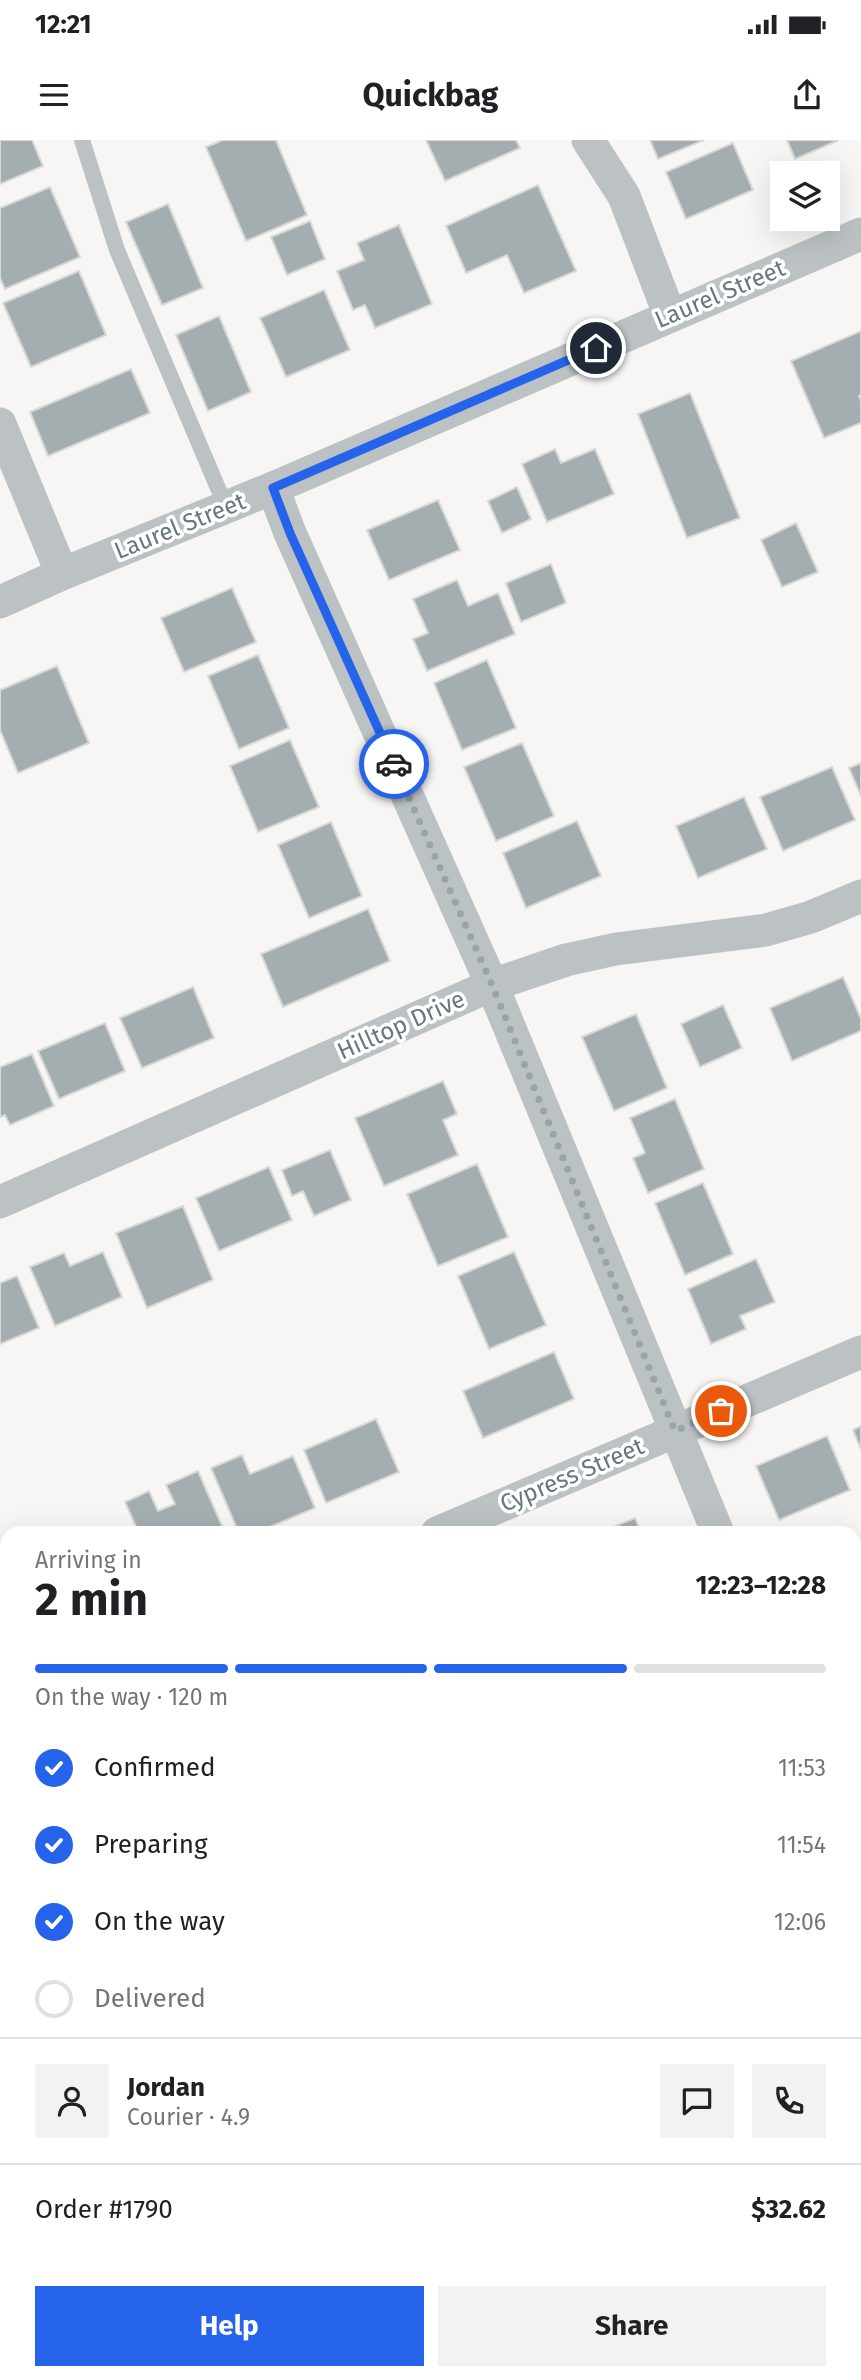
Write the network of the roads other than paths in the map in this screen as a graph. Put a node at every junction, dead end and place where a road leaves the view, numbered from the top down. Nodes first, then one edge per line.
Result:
1 (82, 140) edge
2 (588, 140) edge
3 (861, 233) edge
4 (670, 316) junction
5 (0, 424) edge
6 (273, 488) junction
7 (226, 507) junction
8 (62, 574) junction
9 (0, 602) edge
10 (861, 896) edge
11 (492, 985) junction
12 (0, 1202) edge
13 (861, 1352) edge
14 (675, 1431) junction
15 (453, 1526) edge
16 (715, 1526) edge

1 - 7 lane
2 - 4 street
3 - 4 street, Laurel Street
4 - 6 street, Laurel Street
5 - 8 street
6 - 7 street, Laurel Street
6 - 11 street
7 - 8 street, Laurel Street
8 - 9 street, Laurel Street
10 - 11 street, Hilltop Drive
11 - 12 street, Hilltop Drive
11 - 14 street
13 - 14 street, Cypress Street
14 - 15 street, Cypress Street
14 - 16 street

